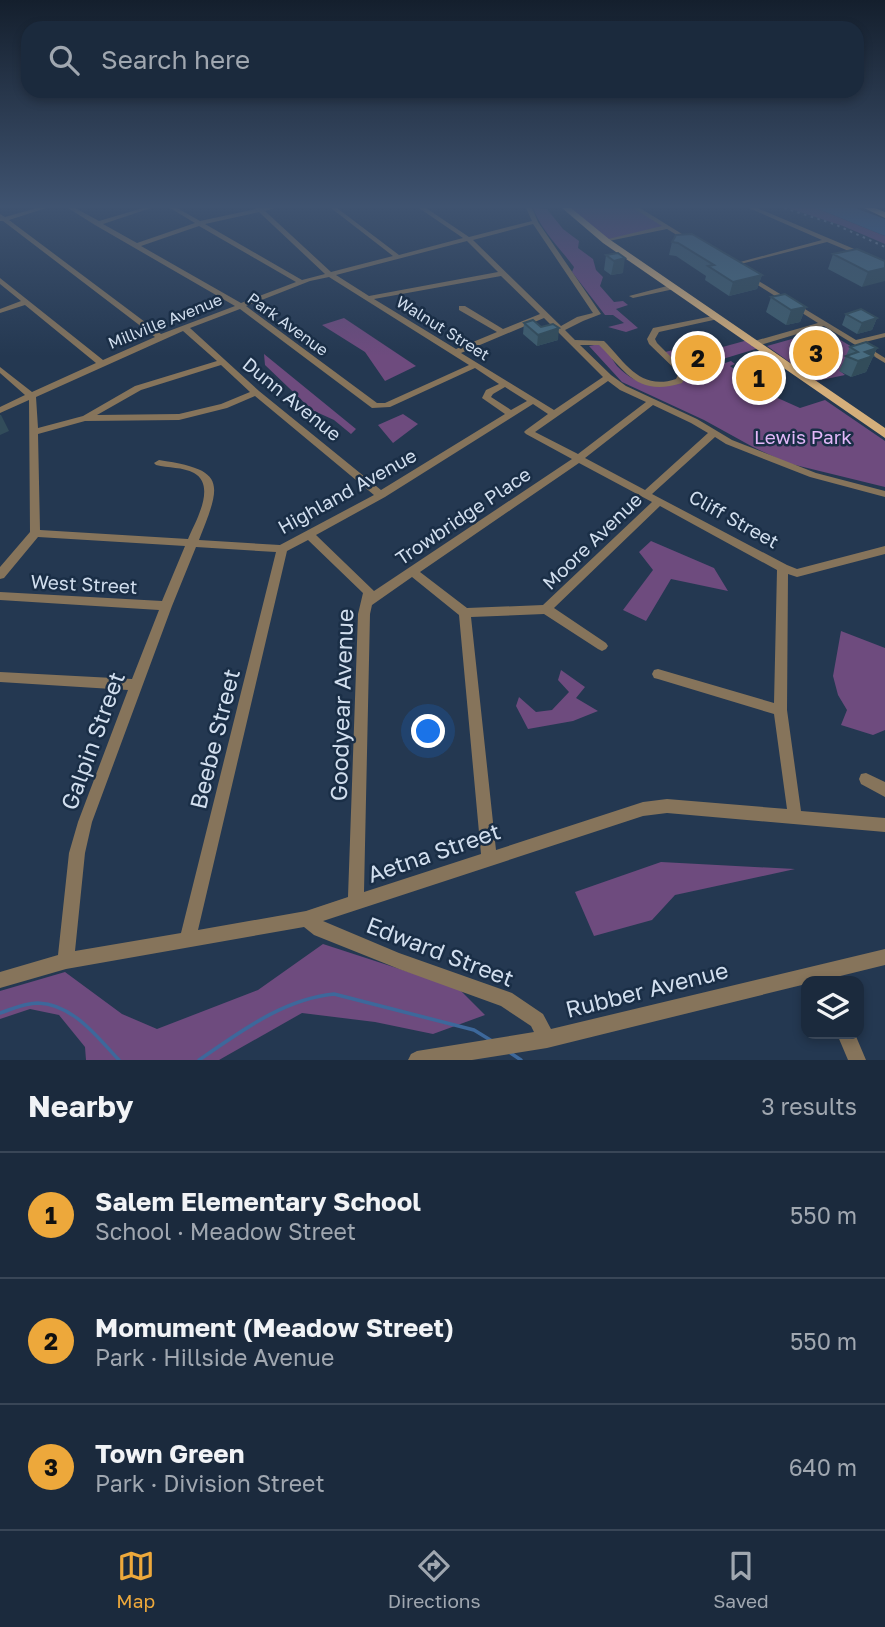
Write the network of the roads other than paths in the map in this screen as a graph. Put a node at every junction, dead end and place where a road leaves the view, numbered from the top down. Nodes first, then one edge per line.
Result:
1 (54, 257) edge
2 (155, 257) edge
3 (259, 257) edge
4 (311, 257) edge
5 (396, 257) edge
6 (485, 257) edge
7 (559, 257) edge
8 (629, 257) edge
9 (759, 257) edge
10 (329, 274) junction
11 (501, 274) junction
12 (0, 280) edge
13 (302, 283) junction
14 (671, 287) junction
15 (633, 296) dead end
16 (368, 298) junction
17 (26, 302) junction
18 (241, 306) junction
19 (462, 308) dead end
20 (0, 310) edge
21 (544, 315) junction
22 (715, 317) junction
23 (824, 324) junction
24 (184, 327) junction
25 (560, 330) junction
26 (502, 332) junction
27 (885, 335) edge
28 (160, 337) junction
29 (573, 342) junction
30 (856, 342) junction
31 (754, 344) junction
32 (456, 352) junction
33 (885, 360) edge
34 (102, 363) junction
35 (220, 363) junction
36 (475, 365) junction
37 (0, 369) edge
38 (608, 377) junction
39 (505, 383) junction
40 (256, 393) junction
41 (29, 395) junction
42 (532, 401) junction
43 (651, 402) junction
44 (107, 406) junction
45 (0, 410) edge
46 (510, 413) junction
47 (554, 414) junction
48 (85, 418) junction
49 (113, 418) junction
50 (883, 431) edge
51 (35, 432) junction
52 (714, 433) junction
53 (579, 458) junction
54 (159, 463) dead end
55 (647, 494) junction
56 (885, 494) edge
57 (381, 495) junction
58 (659, 501) junction
59 (35, 533) junction
60 (309, 535) junction
61 (191, 543) junction
62 (282, 549) junction
63 (885, 550) edge
64 (5, 559) edge
65 (783, 568) junction
66 (413, 572) junction
67 (0, 575) edge
68 (0, 596) edge
69 (367, 602) junction
70 (166, 606) junction
71 (546, 610) junction
72 (465, 613) junction
73 (602, 646) dead end
74 (658, 674) dead end
75 (0, 677) edge
76 (136, 685) junction
77 (780, 710) junction
78 (866, 779) dead end
79 (885, 789) edge
80 (795, 817) junction
81 (885, 825) edge
82 (489, 858) junction
83 (356, 903) junction
84 (306, 919) junction
85 (188, 939) junction
86 (885, 957) edge
87 (66, 961) junction
88 (822, 976) edge
89 (0, 980) edge
90 (801, 981) edge
91 (847, 1039) edge
92 (539, 1041) junction
93 (418, 1060) edge
94 (857, 1060) edge

1 - 28 street
2 - 18 street, Park Avenue
3 - 13 street
4 - 10 street, Walnut Street
5 - 10 street, Millville Avenue
6 - 11 street
7 - 25 street
8 - 14 main road
9 - 23 street
10 - 13 street, Millville Avenue
10 - 16 street, Walnut Street
11 - 16 street
11 - 21 street
12 - 17 street
13 - 18 street, Millville Avenue
14 - 15 street
14 - 22 main road
16 - 32 street, Walnut Street
17 - 20 street
17 - 34 street
18 - 24 street, Millville Avenue
18 - 36 street, Park Avenue
19 - 26 street
21 - 25 street
21 - 26 street
22 - 29 street
22 - 31 main road
23 - 30 street
23 - 31 street
24 - 28 street, Millville Avenue
24 - 35 street, Dunn Avenue
25 - 29 street
26 - 32 street
27 - 30 street
28 - 34 street, Millville Avenue
29 - 38 street
30 - 33 street
31 - 50 main road
32 - 36 street, Walnut Street
34 - 41 street, Millville Avenue
35 - 40 street, Dunn Avenue
35 - 44 street
36 - 39 street, Walnut Street
37 - 41 street
38 - 43 street
38 - 47 street, Cliff Street
39 - 42 street, Walnut Street
39 - 46 street
40 - 49 street
40 - 57 street, Dunn Avenue
41 - 45 street, Millville Avenue
41 - 51 street
42 - 46 street, Highland Avenue
42 - 47 street, Walnut Street
43 - 52 street
43 - 53 street, Trowbridge Place
44 - 48 street
44 - 49 street
46 - 57 street, Highland Avenue
47 - 53 street, Cliff Street
48 - 49 street
48 - 51 street
51 - 59 street
52 - 55 street
52 - 56 street
53 - 55 street, Cliff Street
53 - 66 street, Trowbridge Place
54 - 61 street, Galpin Street
55 - 58 street, Cliff Street
57 - 60 street, Highland Avenue
58 - 65 street, Cliff Street
58 - 71 street, Moore Avenue
59 - 61 street, Highland Avenue
59 - 64 street
60 - 62 street, Highland Avenue
60 - 69 street, Goodyear Avenue
61 - 62 street, Highland Avenue
61 - 70 street, Galpin Street
62 - 85 street, Beebe Street
63 - 65 street
64 - 67 street
65 - 77 street, Cliff Street
66 - 69 street, Trowbridge Place
66 - 72 street
68 - 70 street, West Street
69 - 83 street, Goodyear Avenue
70 - 76 street, Galpin Street
71 - 72 street, Moore Avenue
71 - 73 street
72 - 82 street
74 - 77 street
75 - 76 street
76 - 87 street, Galpin Street
77 - 80 street, Cliff Street
78 - 79 street
80 - 81 street, Aetna Street
80 - 82 street, Aetna Street
82 - 83 street, Aetna Street
83 - 84 street, Aetna Street
84 - 85 street, Aetna Street
84 - 92 street, Edward Street
85 - 87 street, Aetna Street
86 - 88 street, Rubber Avenue
87 - 89 street, Aetna Street
90 - 92 street, Rubber Avenue
91 - 94 street
92 - 93 street, Rubber Avenue

